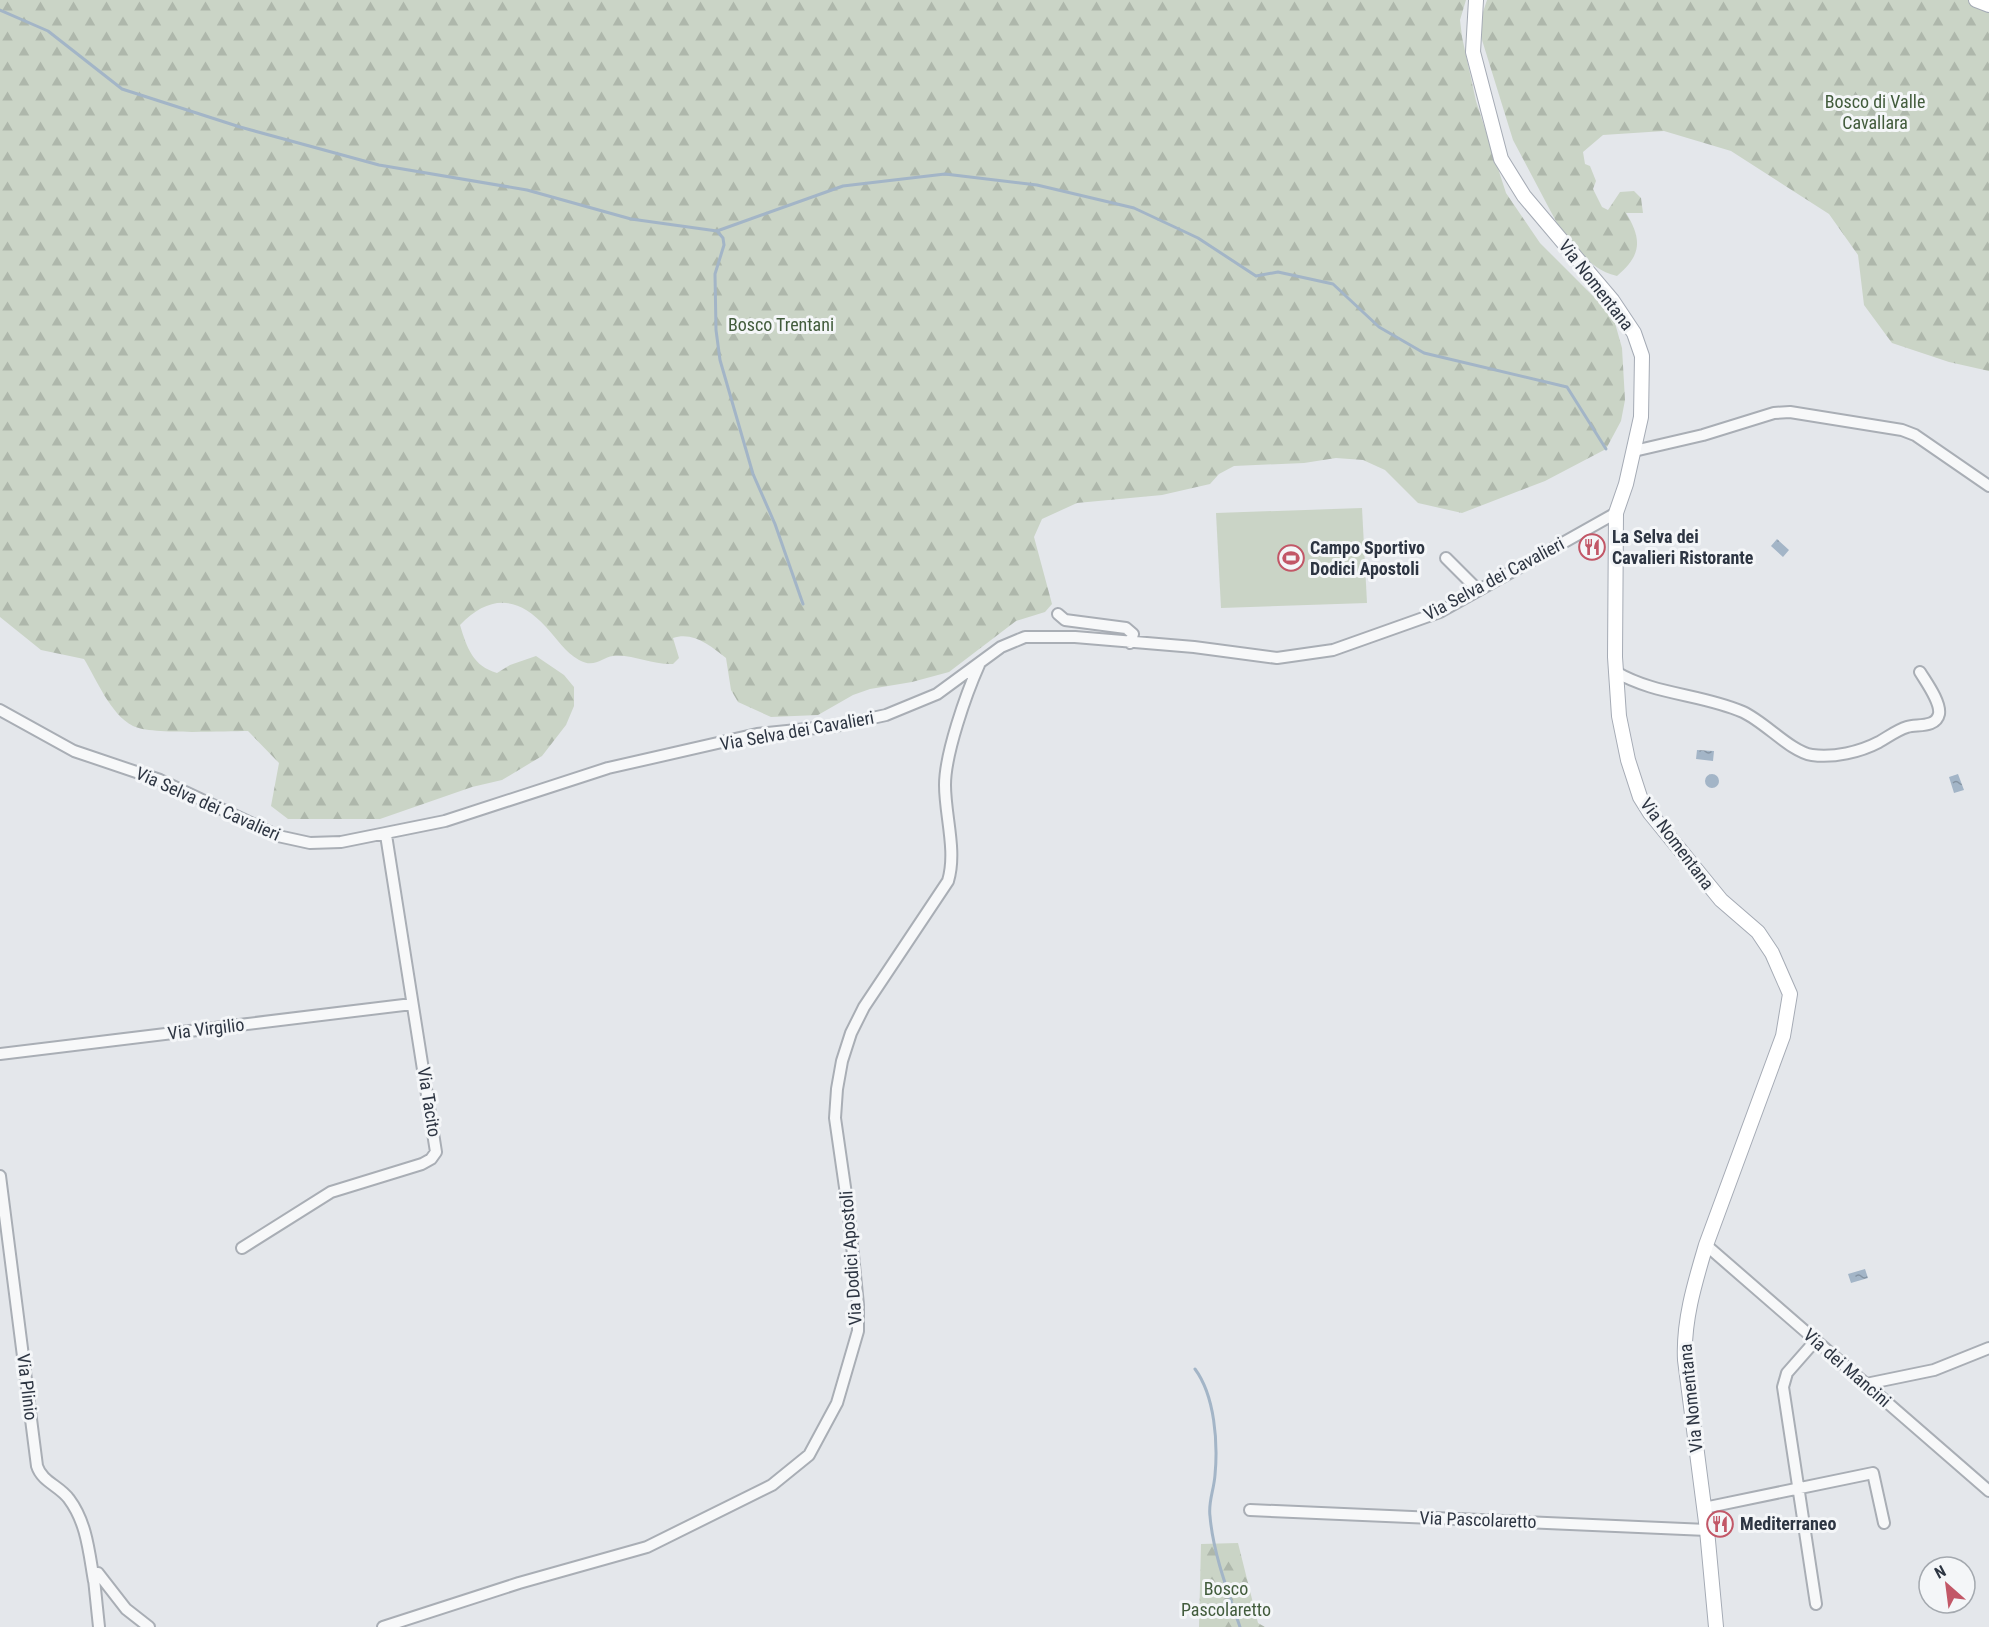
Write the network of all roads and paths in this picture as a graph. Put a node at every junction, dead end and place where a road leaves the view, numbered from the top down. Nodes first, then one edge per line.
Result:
1 (1476, 0) edge
2 (1976, 0) edge
3 (1989, 5) edge
4 (1634, 451) junction
5 (1989, 486) edge
6 (1616, 513) junction
7 (1446, 558) dead end
8 (1478, 590) junction
9 (1059, 614) dead end
10 (1130, 642) junction
11 (980, 662) junction
12 (1616, 672) junction
13 (1920, 672) dead end
14 (0, 710) edge
15 (386, 835) junction
16 (412, 1004) junction
17 (0, 1054) edge
18 (0, 1176) edge
19 (1706, 1245) junction
20 (242, 1248) dead end
21 (1816, 1340) junction
22 (1989, 1348) edge
23 (1866, 1384) junction
24 (1800, 1487) junction
25 (1989, 1491) edge
26 (1704, 1508) junction
27 (1250, 1510) dead end
28 (1884, 1523) dead end
29 (1707, 1530) junction
30 (94, 1581) junction
31 (1816, 1604) dead end
32 (391, 1626) edge
33 (99, 1627) edge
34 (149, 1627) edge
35 (1716, 1627) edge

1 - 4 main road, Via Nomentana
2 - 3 main road
4 - 5 street
4 - 6 main road, Via Nomentana
6 - 8 street, Via Selva dei Cavalieri
6 - 12 main road, Via Nomentana
7 - 8 street
8 - 10 street, Via Selva dei Cavalieri
9 - 10 street
10 - 11 street, Via Selva dei Cavalieri
11 - 15 street, Via Selva dei Cavalieri
11 - 32 street, Via Dodici Apostoli
12 - 13 street
12 - 19 main road, Via Nomentana
14 - 15 street, Via Selva dei Cavalieri
15 - 16 street, Via Tacito
16 - 17 street, Via Virgilio
16 - 20 street, Via Tacito
18 - 30 street, Via Plinio
19 - 21 street, Via dei Mancini
19 - 26 main road, Via Nomentana
21 - 23 street, Via dei Mancini
21 - 24 street
22 - 23 street
23 - 25 street, Via dei Mancini
24 - 26 street
24 - 28 street
24 - 31 street
26 - 29 main road, Via Nomentana
27 - 29 street, Via Pascolaretto
29 - 35 main road, Via Nomentana
30 - 33 street
30 - 34 street

